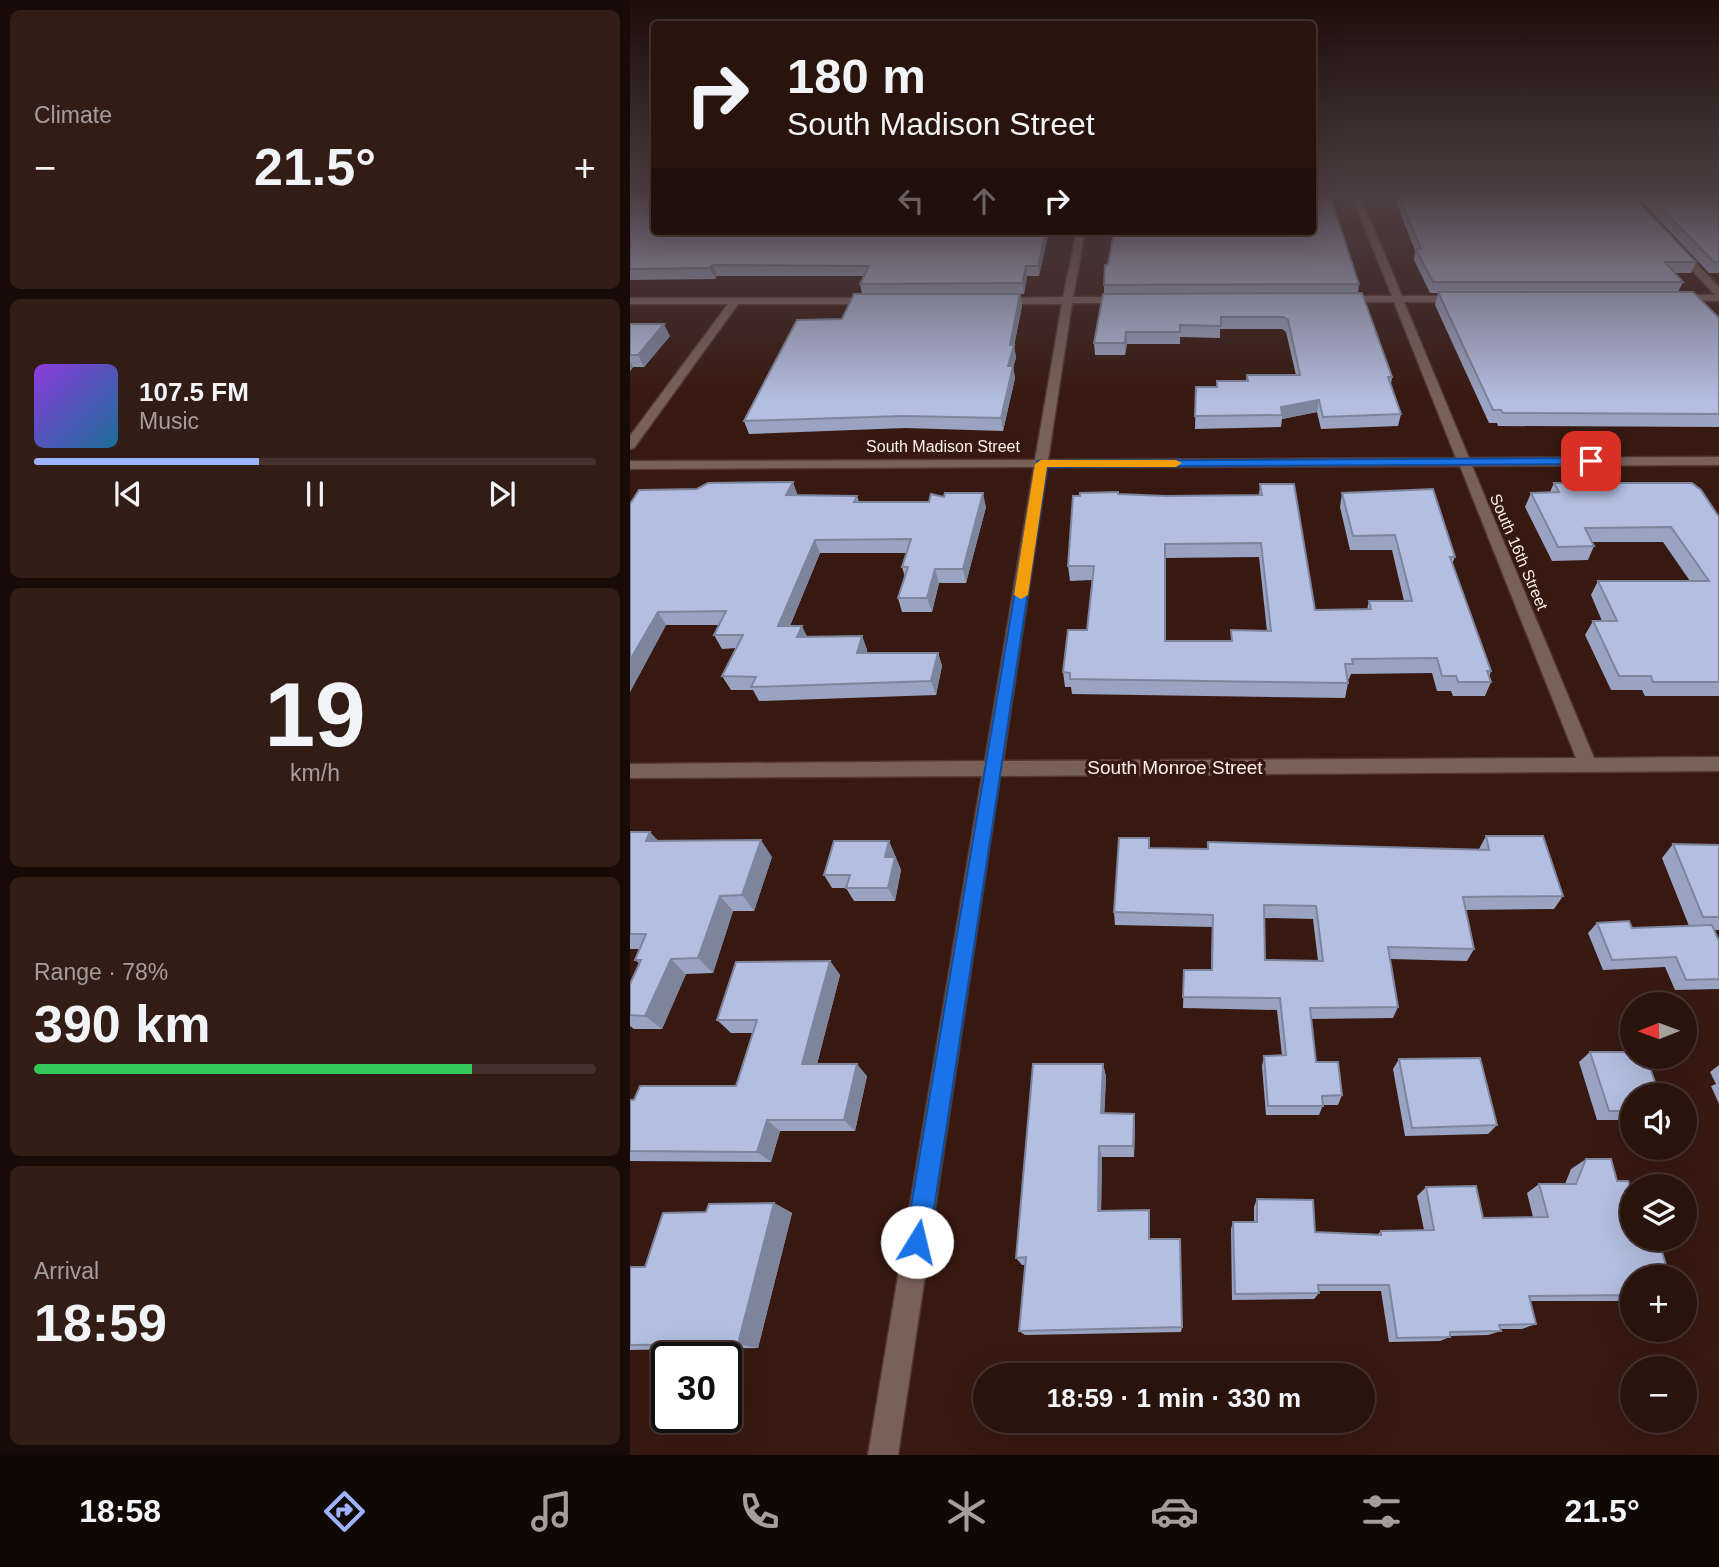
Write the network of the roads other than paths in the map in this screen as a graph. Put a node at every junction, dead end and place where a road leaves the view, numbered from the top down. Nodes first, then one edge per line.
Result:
1 (1074, 264) edge
2 (1382, 264) edge
3 (1691, 264) edge
4 (1719, 295) edge
5 (1665, 298) edge
6 (1328, 299) edge
7 (1396, 299) junction
8 (1477, 299) edge
9 (1067, 300) junction
10 (1135, 300) edge
11 (735, 301) junction
12 (891, 301) edge
13 (986, 301) edge
14 (630, 302) edge
15 (630, 445) edge
16 (1719, 461) edge
17 (1462, 462) junction
18 (1041, 464) junction
19 (630, 465) edge
20 (1719, 764) edge
21 (1588, 765) junction
22 (994, 769) junction
23 (630, 771) edge
24 (883, 1455) edge

1 - 9 street
2 - 7 street, South 16th Street
3 - 4 street
4 - 5 street
6 - 7 street
7 - 8 street
7 - 17 street, South 16th Street
9 - 10 street
9 - 13 street
9 - 18 street
11 - 12 street
11 - 14 street
11 - 15 street
16 - 17 street, South Madison Street
17 - 18 street, South Madison Street
17 - 21 street, South 16th Street
18 - 19 street, South Madison Street
18 - 22 street
20 - 21 street, South Monroe Street
21 - 22 street, South Monroe Street
22 - 23 street, South Monroe Street
22 - 24 street

